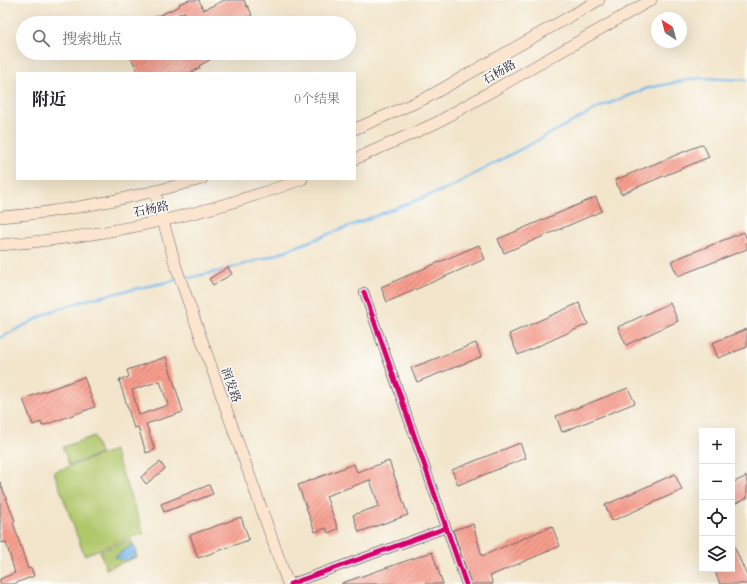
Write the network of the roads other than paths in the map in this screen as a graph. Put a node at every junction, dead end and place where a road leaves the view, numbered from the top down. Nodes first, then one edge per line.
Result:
1 (599, 0) edge
2 (651, 0) edge
3 (356, 129) edge
4 (356, 159) edge
5 (198, 180) edge
6 (300, 180) edge
7 (155, 192) junction
8 (0, 217) edge
9 (162, 220) junction
10 (0, 245) edge
11 (364, 292) dead end
12 (446, 528) junction
13 (289, 584) edge
14 (466, 584) edge

1 - 3 main road, 石杨路
2 - 4 main road, 石杨路
5 - 7 main road, 石杨路
6 - 9 main road, 石杨路
7 - 8 main road, 石杨路
7 - 9 main road, 润发路
9 - 10 main road, 石杨路
9 - 13 main road, 润发路
11 - 12 street
12 - 13 street
12 - 14 street

